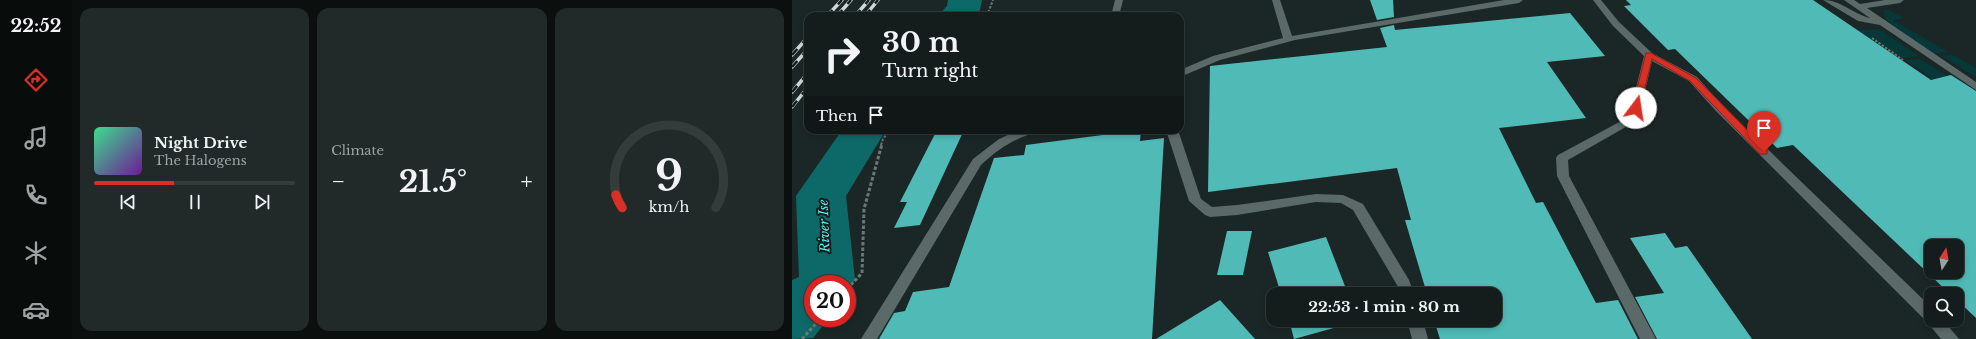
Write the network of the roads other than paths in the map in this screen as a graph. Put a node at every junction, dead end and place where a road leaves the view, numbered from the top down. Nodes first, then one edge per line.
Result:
1 (1119, 0) edge
2 (1276, 0) edge
3 (1519, 0) edge
4 (1597, 0) edge
5 (1827, 0) edge
6 (1848, 0) edge
7 (1900, 0) edge
8 (1859, 8) junction
9 (1116, 12) edge
10 (1883, 24) junction
11 (1288, 39) junction
12 (1649, 55) junction
13 (1184, 72) edge
14 (1976, 87) edge
15 (1020, 134) edge
16 (1173, 134) edge
17 (1405, 287) edge
18 (1924, 310) edge
19 (1417, 327) edge
20 (1940, 327) edge
21 (869, 339) edge
22 (1420, 339) edge
23 (1648, 339) edge
24 (1951, 339) edge

1 - 9 lane
2 - 11 lane
3 - 11 lane
4 - 12 lane
5 - 10 lane
6 - 8 lane
7 - 8 lane
8 - 10 lane
10 - 14 lane
11 - 13 lane
12 - 18 lane
12 - 23 lane
15 - 21 lane
16 - 17 lane
19 - 22 lane
20 - 24 lane

